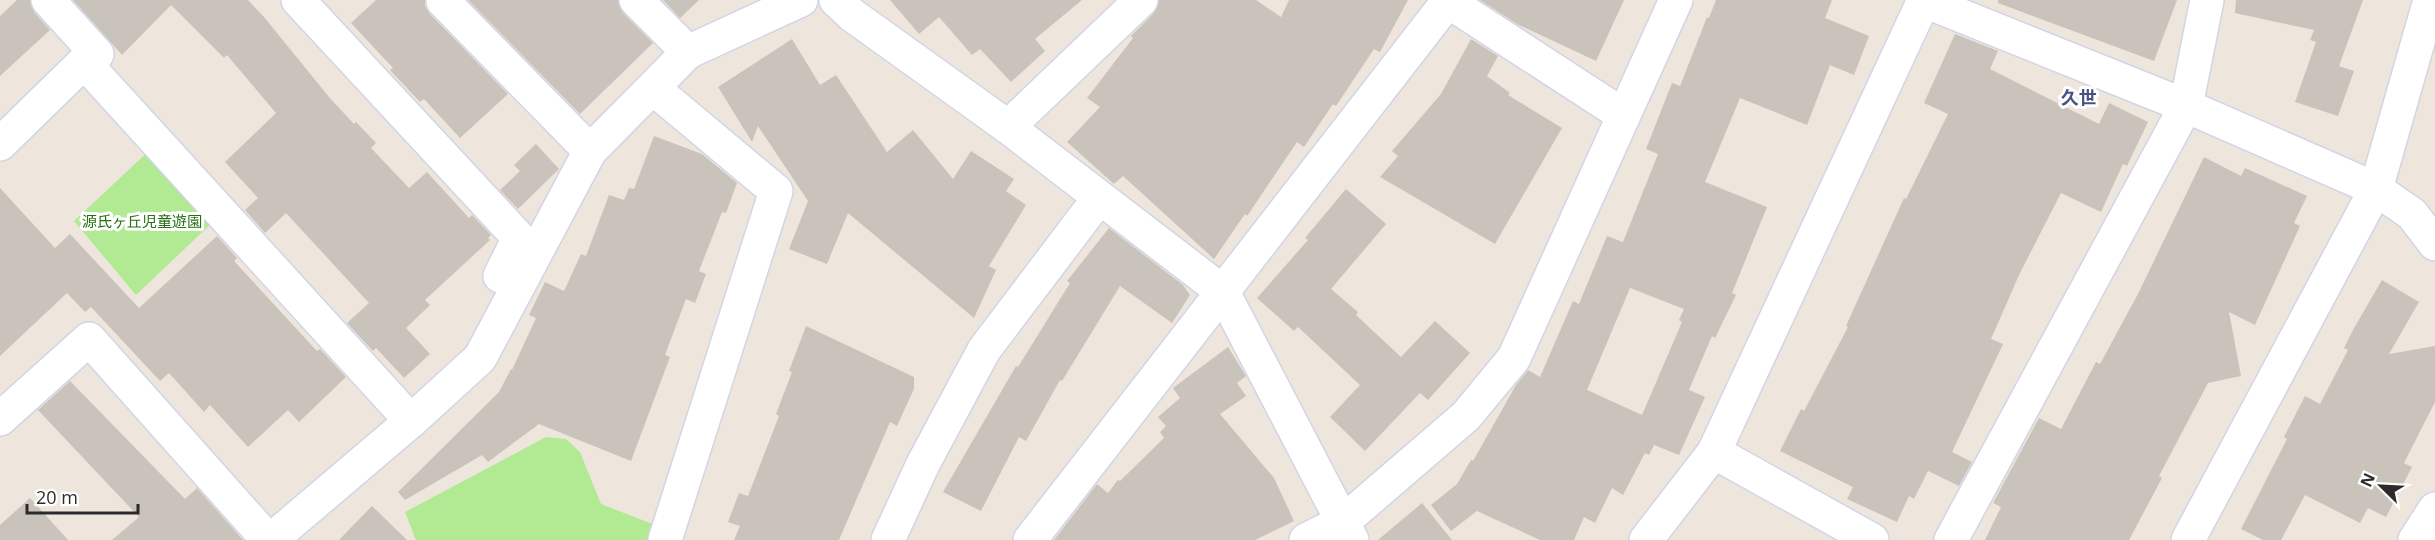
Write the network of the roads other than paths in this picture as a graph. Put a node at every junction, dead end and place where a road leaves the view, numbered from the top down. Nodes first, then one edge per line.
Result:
1 (48, 0) edge
2 (298, 0) edge
3 (636, 0) edge
4 (801, 0) edge
5 (836, 0) edge
6 (1141, 0) edge
7 (1448, 0) edge
8 (1676, 0) edge
9 (1923, 0) edge
10 (2207, 0) edge
11 (2430, 0) edge
12 (443, 1) edge
13 (688, 52) junction
14 (84, 62) junction
15 (654, 89) junction
16 (2186, 106) junction
17 (1623, 115) junction
18 (1008, 127) junction
19 (0, 144) edge
20 (590, 151) junction
21 (2376, 189) junction
22 (1099, 198) junction
23 (2435, 244) edge
24 (1223, 292) junction
25 (436, 397) junction
26 (0, 419) edge
27 (411, 421) junction
28 (1714, 452) junction
29 (2435, 509) edge
30 (1348, 530) edge
31 (269, 540) edge
32 (665, 540) edge
33 (888, 540) edge
34 (1030, 540) edge
35 (1306, 540) edge
36 (1646, 540) edge
37 (1872, 540) edge
38 (1951, 540) edge
39 (2188, 540) edge
40 (2415, 540) edge

1 - 14 street
2 - 25 street
3 - 13 street
4 - 13 street
5 - 18 street
6 - 18 street
7 - 17 street
7 - 24 street
8 - 17 street
9 - 16 street
9 - 28 street
10 - 16 street
11 - 21 street
12 - 20 street
13 - 15 street
14 - 19 street
14 - 27 street
15 - 20 street
15 - 32 street
16 - 21 street
16 - 38 street
17 - 30 street
18 - 22 street
20 - 25 street
21 - 23 street
21 - 39 street
22 - 24 street
22 - 33 street
24 - 30 street
24 - 34 street
25 - 27 street
26 - 31 street
27 - 31 street
28 - 36 street
28 - 37 street
29 - 40 street
30 - 35 street

